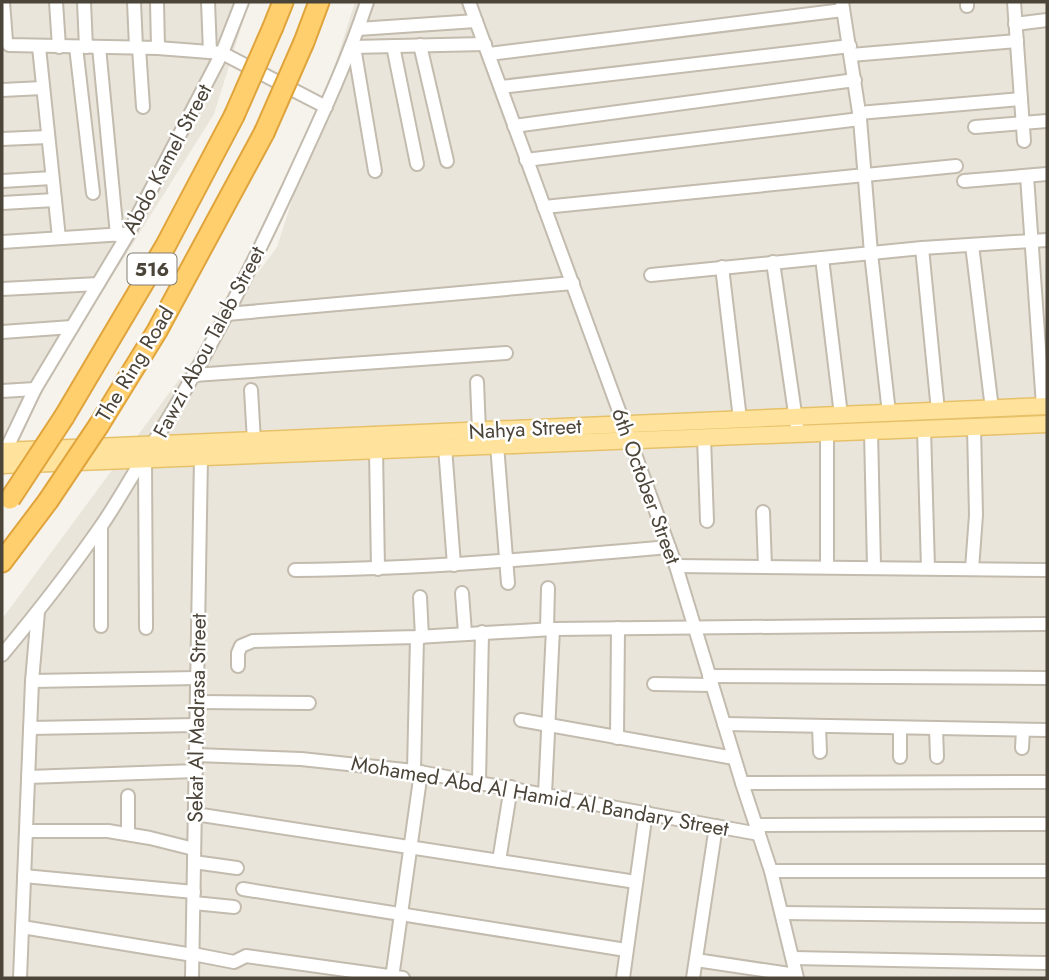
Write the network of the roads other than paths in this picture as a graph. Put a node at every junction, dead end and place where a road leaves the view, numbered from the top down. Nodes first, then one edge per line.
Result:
1 (3, 2) edge
2 (56, 2) edge
3 (84, 2) edge
4 (134, 2) edge
5 (157, 2) edge
6 (208, 2) edge
7 (242, 2) edge
8 (283, 2) edge
9 (319, 2) edge
10 (367, 2) edge
11 (469, 2) edge
12 (1014, 2) edge
13 (842, 6) edge
14 (1047, 20) edge
15 (476, 21) junction
16 (1015, 24) junction
17 (358, 29) junction
18 (4, 37) edge
19 (1017, 41) junction
20 (420, 45) junction
21 (393, 46) junction
22 (38, 47) junction
23 (59, 47) junction
24 (87, 47) junction
25 (353, 47) junction
26 (137, 48) junction
27 (158, 48) junction
28 (487, 49) junction
29 (851, 51) junction
30 (216, 53) junction
31 (855, 80) junction
32 (43, 88) junction
33 (500, 88) junction
34 (2, 90) edge
35 (1021, 99) junction
36 (142, 107) dead end
37 (326, 107) junction
38 (860, 116) junction
39 (1047, 121) edge
40 (1023, 123) junction
41 (514, 126) junction
42 (975, 127) dead end
43 (48, 137) junction
44 (2, 139) edge
45 (1024, 141) dead end
46 (447, 160) dead end
47 (526, 160) junction
48 (417, 164) dead end
49 (956, 166) dead end
50 (375, 171) dead end
51 (1047, 174) edge
52 (865, 175) junction
53 (1027, 176) junction
54 (52, 178) junction
55 (2, 181) edge
56 (964, 181) dead end
57 (93, 193) dead end
58 (55, 200) junction
59 (2, 203) edge
60 (544, 207) junction
61 (122, 234) junction
62 (59, 238) junction
63 (1047, 240) edge
64 (2, 242) edge
65 (1032, 242) junction
66 (972, 245) junction
67 (922, 248) junction
68 (871, 253) junction
69 (822, 258) junction
70 (773, 262) junction
71 (722, 267) junction
72 (651, 275) dead end
73 (573, 283) junction
74 (98, 284) junction
75 (2, 289) edge
76 (227, 314) junction
77 (72, 327) junction
78 (2, 332) edge
79 (506, 353) dead end
80 (194, 375) junction
81 (477, 382) dead end
82 (35, 389) junction
83 (251, 390) dead end
84 (2, 391) edge
85 (1045, 406) edge
86 (992, 409) junction
87 (938, 411) junction
88 (889, 413) junction
89 (841, 415) junction
90 (796, 417) junction
91 (740, 419) junction
92 (623, 424) junction
93 (1047, 424) edge
94 (974, 427) junction
95 (925, 429) junction
96 (479, 431) junction
97 (872, 431) junction
98 (827, 433) junction
99 (798, 435) junction
100 (704, 439) junction
101 (254, 441) junction
102 (413, 441) junction
103 (629, 441) junction
104 (497, 445) junction
105 (445, 447) junction
106 (376, 450) junction
107 (147, 455) junction
108 (3, 456) edge
109 (201, 457) junction
110 (6, 504) edge
111 (764, 512) dead end
112 (706, 521) dead end
113 (101, 527) junction
114 (669, 547) junction
115 (2, 562) edge
116 (506, 562) junction
117 (454, 565) junction
118 (676, 566) junction
119 (765, 567) junction
120 (827, 567) junction
121 (874, 568) junction
122 (928, 568) junction
123 (378, 569) junction
124 (972, 569) junction
125 (1047, 569) edge
126 (295, 570) dead end
127 (508, 583) dead end
128 (548, 588) dead end
129 (461, 593) dead end
130 (420, 597) dead end
131 (38, 611) junction
132 (1047, 624) edge
133 (101, 625) dead end
134 (694, 626) junction
135 (146, 628) dead end
136 (618, 628) junction
137 (550, 629) junction
138 (482, 632) junction
139 (464, 633) junction
140 (420, 637) junction
141 (2, 655) edge
142 (238, 666) dead end
143 (197, 678) junction
144 (1047, 678) edge
145 (710, 680) junction
146 (32, 681) junction
147 (654, 684) dead end
148 (197, 702) junction
149 (309, 703) dead end
150 (522, 720) dead end
151 (724, 724) junction
152 (197, 725) junction
153 (548, 725) junction
154 (819, 727) junction
155 (30, 728) junction
156 (900, 729) junction
157 (936, 729) junction
158 (1023, 730) junction
159 (1047, 730) edge
160 (617, 738) junction
161 (1022, 748) dead end
162 (820, 752) dead end
163 (196, 755) junction
164 (900, 757) dead end
165 (937, 757) dead end
166 (734, 758) junction
167 (196, 771) junction
168 (418, 771) junction
169 (28, 777) junction
170 (479, 782) junction
171 (1047, 782) edge
172 (741, 783) junction
173 (511, 787) junction
174 (545, 794) junction
175 (128, 796) dead end
176 (646, 812) junction
177 (195, 814) junction
178 (1047, 824) edge
179 (716, 826) junction
180 (757, 829) junction
181 (26, 831) junction
182 (128, 833) junction
183 (411, 847) junction
184 (194, 855) junction
185 (499, 861) junction
186 (237, 868) dead end
187 (771, 871) junction
188 (1047, 871) edge
189 (24, 876) junction
190 (636, 882) junction
191 (243, 889) dead end
192 (194, 897) junction
193 (234, 907) dead end
194 (402, 913) junction
195 (782, 914) junction
196 (1047, 916) edge
197 (22, 927) junction
198 (626, 950) junction
199 (193, 954) junction
200 (793, 958) junction
201 (696, 960) junction
202 (1047, 963) edge
203 (797, 977) edge
204 (20, 978) edge
205 (192, 978) edge
206 (395, 978) edge
207 (623, 978) edge
208 (693, 978) edge

1 - 18 street
2 - 23 street
3 - 24 street
4 - 26 street
5 - 27 street
6 - 30 street
7 - 30 street, Abdo Kamel Street
8 - 110 highway, The Ring Road / 516, bridge
9 - 115 highway, The Ring Road / 516, bridge
10 - 17 street, Fawzi Abou Taleb Street
11 - 15 street, 6th October Street
12 - 16 street
13 - 28 street
13 - 29 street
14 - 16 street
15 - 17 street
15 - 28 street, 6th October Street
16 - 19 street
17 - 25 street, Fawzi Abou Taleb Street
18 - 22 street
19 - 29 street
19 - 35 street
20 - 21 street
20 - 28 street
20 - 46 street
21 - 25 street
21 - 48 street
22 - 23 street
22 - 32 street
23 - 24 street
24 - 26 street
24 - 57 street
24 - 61 street
25 - 37 street, Fawzi Abou Taleb Street
25 - 50 street
26 - 27 street
26 - 36 street
27 - 30 street
28 - 33 street, 6th October Street
29 - 31 street
29 - 33 street
30 - 37 street
30 - 61 street, Abdo Kamel Street
31 - 38 street
31 - 41 street
32 - 34 street
32 - 43 street
33 - 41 street, 6th October Street
35 - 38 street
35 - 40 street
37 - 76 street, Fawzi Abou Taleb Street
38 - 47 street
38 - 52 street
39 - 40 street
40 - 42 street
40 - 45 street
41 - 47 street, 6th October Street
43 - 44 street
43 - 54 street
47 - 60 street, 6th October Street
49 - 52 street
51 - 53 street
52 - 60 street
52 - 68 street
53 - 56 street
53 - 65 street
54 - 55 street
54 - 58 street
58 - 59 street
58 - 62 street
60 - 73 street, 6th October Street
61 - 62 street
61 - 74 street, Abdo Kamel Street
62 - 64 street
63 - 65 street
65 - 66 street
65 - 85 street
66 - 67 street
66 - 86 street
67 - 68 street
67 - 87 street
68 - 69 street
68 - 88 street
69 - 70 street
69 - 89 street
70 - 71 street
70 - 90 street
71 - 72 street
71 - 91 street
73 - 76 street
73 - 92 street, 6th October Street
74 - 75 street
74 - 77 street, Abdo Kamel Street
76 - 80 street, Fawzi Abou Taleb Street
77 - 78 street
77 - 82 street, Abdo Kamel Street
79 - 80 street
80 - 107 street, Fawzi Abou Taleb Street
81 - 96 street
82 - 84 street
82 - 108 street, Abdo Kamel Street
83 - 101 street
85 - 86 main road, Nahya Street
86 - 87 main road, Nahya Street
87 - 88 main road, Nahya Street
88 - 89 main road, Nahya Street
89 - 90 main road, Nahya Street
90 - 91 main road, Nahya Street
90 - 99 street
91 - 92 main road, Nahya Street
92 - 96 main road, Nahya Street
92 - 103 street, 6th October Street
93 - 94 main road, Nahya Street
94 - 95 main road, Nahya Street
94 - 124 street
95 - 97 main road, Nahya Street
95 - 122 street
96 - 102 main road, Nahya Street
97 - 98 main road, Nahya Street
97 - 121 street
98 - 99 main road, Nahya Street
98 - 120 street
99 - 100 main road, Nahya Street
100 - 103 main road, Nahya Street
100 - 112 street
101 - 102 main road, Nahya Street
101 - 107 main road, Nahya Street
102 - 105 main road, Nahya Street
102 - 106 main road, Nahya Street
103 - 104 main road, Nahya Street
103 - 114 street, 6th October Street
104 - 105 main road, Nahya Street
104 - 116 street
105 - 117 street
106 - 109 main road, Nahya Street
106 - 123 street
107 - 108 main road, Nahya Street
107 - 109 main road, Nahya Street
107 - 113 street, Fawzi Abou Taleb Street
107 - 135 street
109 - 143 street, Sekat Al Madrasa Street
111 - 119 street
113 - 131 street, Fawzi Abou Taleb Street
113 - 133 street
114 - 116 street
114 - 118 street, 6th October Street
116 - 117 street
116 - 127 street
117 - 123 street
118 - 119 street
118 - 134 street, 6th October Street
119 - 120 street
120 - 121 street
121 - 122 street
122 - 124 street
123 - 126 street
124 - 125 street
128 - 137 street
129 - 139 street
130 - 140 street
131 - 141 street, Fawzi Abou Taleb Street
131 - 146 street
132 - 134 street
134 - 136 street
134 - 145 street, 6th October Street
136 - 137 street
136 - 160 street
137 - 138 street
137 - 153 street
138 - 139 street
138 - 170 street
139 - 140 street
140 - 142 street
140 - 168 street
143 - 146 street
143 - 148 street, Sekat Al Madrasa Street
144 - 145 street
145 - 147 street
145 - 151 street, 6th October Street
146 - 155 street
148 - 149 street
148 - 152 street, Sekat Al Madrasa Street
150 - 153 street
151 - 154 street
151 - 166 street, 6th October Street
152 - 155 street
152 - 163 street, Sekat Al Madrasa Street
153 - 160 street
153 - 174 street
154 - 156 street
154 - 162 street
155 - 169 street
156 - 157 street
156 - 164 street
157 - 158 street
157 - 165 street
158 - 159 street
158 - 161 street
160 - 166 street
163 - 167 street, Sekat Al Madrasa Street
163 - 168 street, Mohamed Abd Al Hamid Al Bandary Street
166 - 172 street, 6th October Street
167 - 169 street
167 - 177 street, Sekat Al Madrasa Street
168 - 170 street, Mohamed Abd Al Hamid Al Bandary Street
168 - 183 street
169 - 181 street
170 - 173 street, Mohamed Abd Al Hamid Al Bandary Street
171 - 172 street
172 - 180 street, 6th October Street
173 - 174 street, Mohamed Abd Al Hamid Al Bandary Street
173 - 185 street
174 - 176 street, Mohamed Abd Al Hamid Al Bandary Street
175 - 182 street
176 - 179 street, Mohamed Abd Al Hamid Al Bandary Street
176 - 190 street
177 - 183 street
177 - 184 street, Sekat Al Madrasa Street
178 - 180 street, Mohamed Abd Al Hamid Al Bandary Street
179 - 180 street, Mohamed Abd Al Hamid Al Bandary Street
179 - 201 street
180 - 187 street, 6th October Street
181 - 182 street
181 - 189 street
182 - 184 street
183 - 185 street
183 - 194 street
184 - 186 street
184 - 192 street, Sekat Al Madrasa Street
185 - 190 street
187 - 188 street
187 - 195 street, 6th October Street
189 - 192 street
189 - 197 street
190 - 198 street
191 - 194 street
192 - 193 street
192 - 199 street, Sekat Al Madrasa Street
194 - 198 street
194 - 206 street
195 - 196 street
195 - 200 street, 6th October Street
197 - 199 street
197 - 204 street
198 - 207 street
199 - 205 street, Sekat Al Madrasa Street
199 - 206 street
200 - 202 street
200 - 203 street, 6th October Street
201 - 203 street
201 - 208 street

